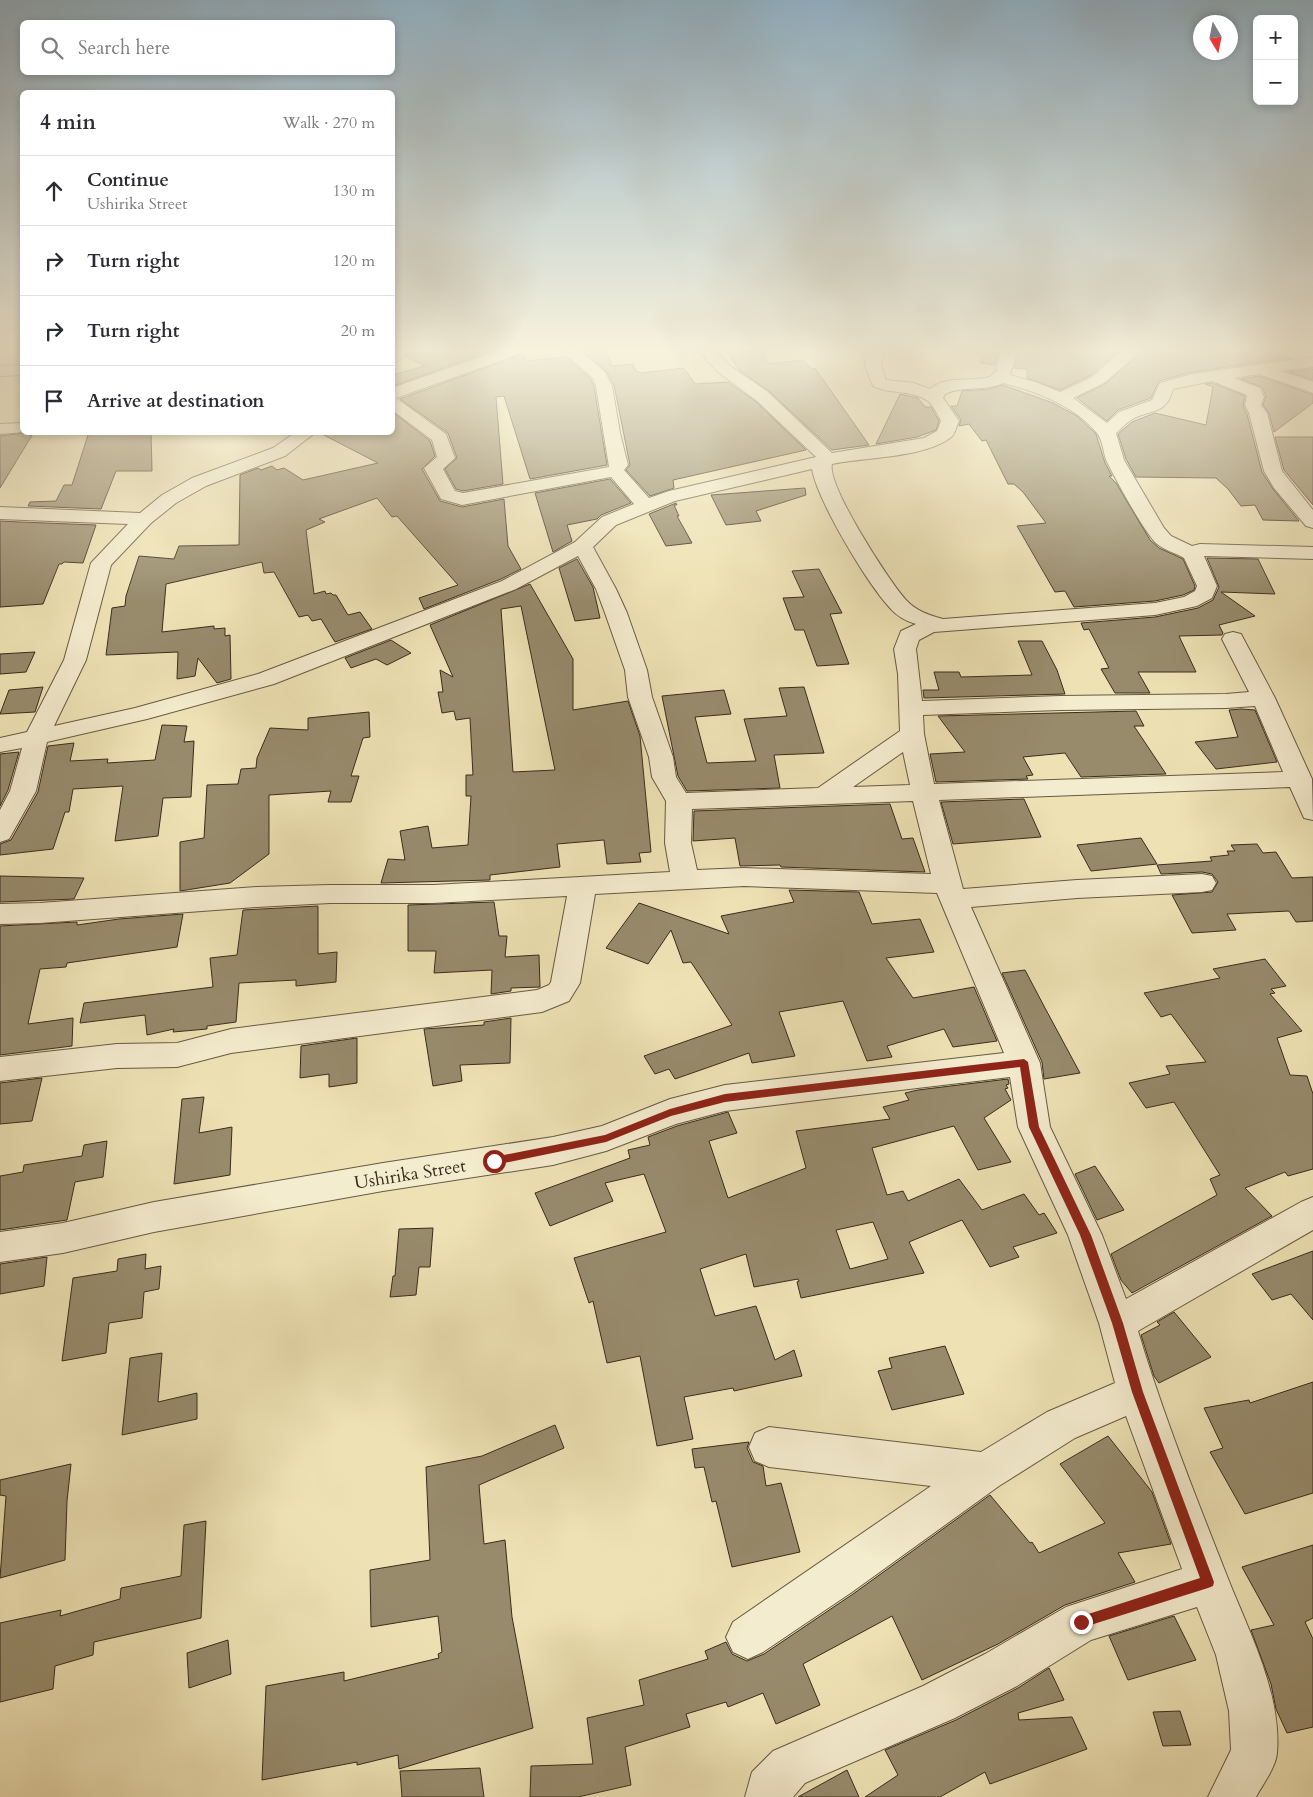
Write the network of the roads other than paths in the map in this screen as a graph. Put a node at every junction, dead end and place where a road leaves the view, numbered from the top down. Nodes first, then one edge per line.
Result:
1 (434, 434) edge
2 (611, 434) edge
3 (804, 434) edge
4 (945, 434) edge
5 (1108, 434) edge
6 (1264, 434) edge
7 (304, 435) edge
8 (824, 461) junction
9 (616, 471) junction
10 (645, 505) junction
11 (0, 513) edge
12 (144, 519) junction
13 (1313, 522) edge
14 (582, 546) junction
15 (1193, 554) junction
16 (1313, 554) edge
17 (942, 624) junction
18 (1233, 639) dead end
19 (1263, 698) junction
20 (911, 721) junction
21 (36, 738) junction
22 (0, 745) edge
23 (1300, 779) junction
24 (923, 792) junction
25 (822, 797) junction
26 (679, 801) junction
27 (1313, 812) edge
28 (0, 833) edge
29 (685, 879) junction
30 (1202, 882) dead end
31 (583, 885) junction
32 (950, 892) junction
33 (0, 914) edge
34 (1024, 1062) junction
35 (0, 1068) edge
36 (1313, 1212) edge
37 (0, 1247) edge
38 (1117, 1323) junction
39 (1137, 1392) junction
40 (769, 1447) dead end
41 (985, 1472) junction
42 (1208, 1582) junction
43 (748, 1637) dead end
44 (768, 1797) edge
45 (1230, 1797) edge

1 - 9 street
2 - 9 street
3 - 8 street
4 - 8 street
5 - 15 street
6 - 13 street
7 - 12 street
8 - 10 street
8 - 17 street
9 - 10 street
10 - 14 street
11 - 12 street
12 - 21 street
14 - 21 street
14 - 26 street
15 - 16 street
15 - 17 street
17 - 20 street
18 - 19 street
19 - 20 street
19 - 23 street
20 - 24 street
20 - 25 street
21 - 22 street
21 - 28 street
23 - 24 street
23 - 27 street
24 - 25 street
24 - 32 street
25 - 26 street
26 - 29 street
29 - 31 street
29 - 32 street
30 - 32 street
31 - 33 street
31 - 35 street
32 - 34 street
34 - 37 street, Ushirika Street
34 - 38 street
36 - 38 street
38 - 39 street
39 - 41 street
39 - 42 street
40 - 41 street
41 - 43 street
42 - 44 street
42 - 45 street

